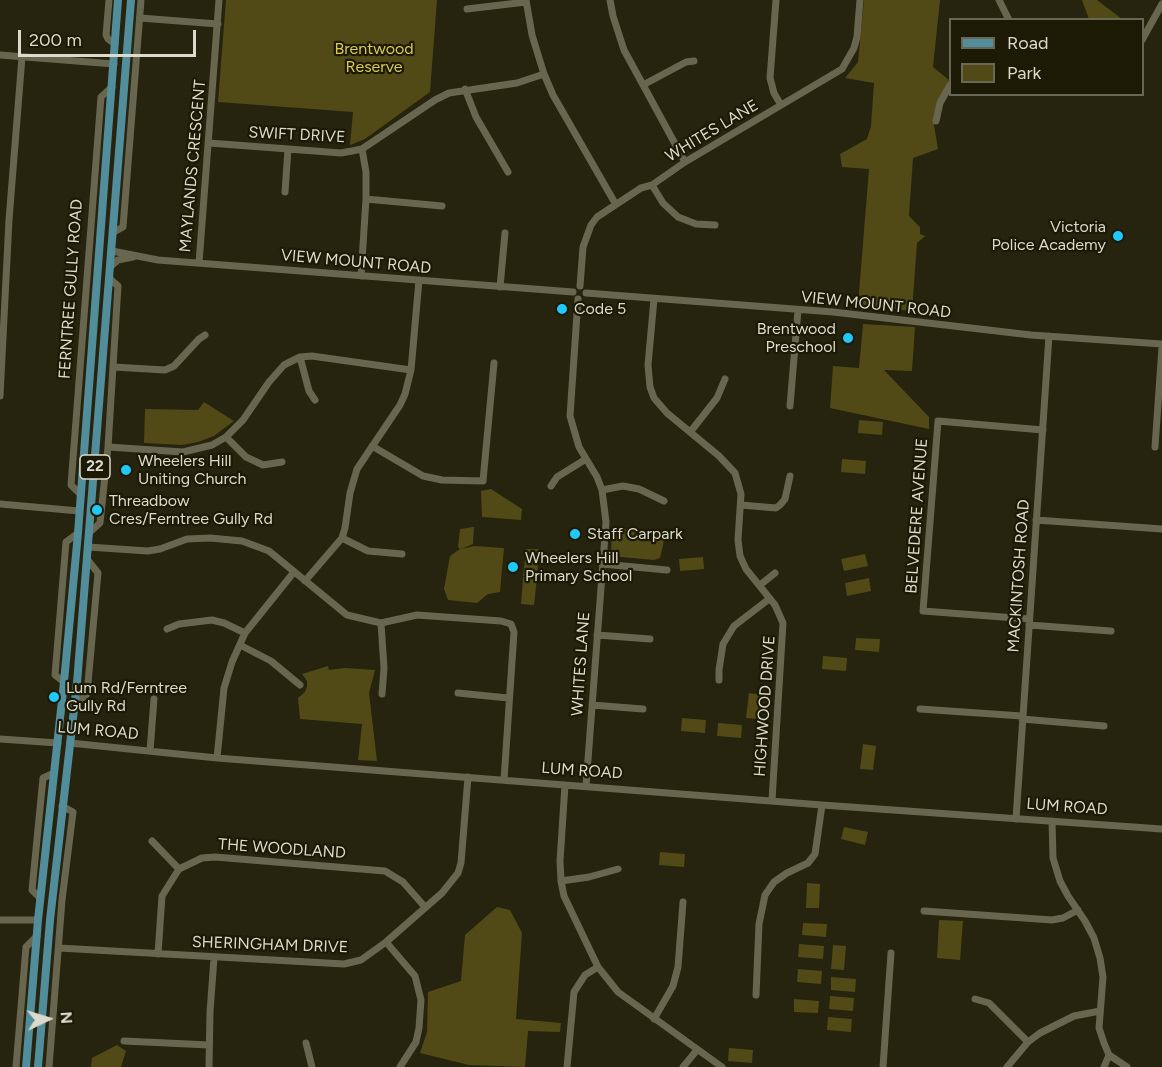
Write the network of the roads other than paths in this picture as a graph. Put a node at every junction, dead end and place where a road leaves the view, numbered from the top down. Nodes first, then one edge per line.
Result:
1 (109, 0) edge
2 (118, 0) edge
3 (131, 0) edge
4 (141, 0) edge
5 (219, 0) edge
6 (610, 0) edge
7 (776, 0) edge
8 (860, 0) edge
9 (999, 0) edge
10 (526, 1) edge
11 (1162, 4) edge
12 (467, 9) dead end
13 (140, 18) junction
14 (1008, 18) edge
15 (218, 24) junction
16 (1144, 38) edge
17 (115, 44) junction
18 (0, 55) edge
19 (22, 57) junction
20 (694, 62) dead end
21 (114, 64) junction
22 (127, 65) junction
23 (544, 74) junction
24 (643, 85) junction
25 (112, 87) junction
26 (949, 88) edge
27 (465, 89) junction
28 (781, 105) junction
29 (936, 121) dead end
30 (209, 143) junction
31 (288, 149) junction
32 (362, 149) junction
33 (685, 162) junction
34 (508, 172) dead end
35 (652, 184) junction
36 (285, 192) dead end
37 (366, 199) junction
38 (615, 203) junction
39 (442, 206) dead end
40 (92, 211) junction
41 (103, 211) junction
42 (0, 220) edge
43 (9, 220) junction
44 (715, 225) dead end
45 (114, 232) junction
46 (505, 233) dead end
47 (112, 251) junction
48 (100, 255) junction
49 (136, 257) junction
50 (199, 263) junction
51 (111, 266) junction
52 (361, 276) junction
53 (110, 279) junction
54 (419, 280) junction
55 (500, 286) junction
56 (580, 286) junction
57 (573, 292) junction
58 (586, 293) junction
59 (2, 299) edge
60 (578, 299) junction
61 (654, 299) junction
62 (798, 310) junction
63 (205, 335) dead end
64 (1049, 336) junction
65 (1162, 346) edge
66 (300, 357) junction
67 (494, 363) dead end
68 (113, 367) junction
69 (411, 370) junction
70 (725, 379) dead end
71 (0, 396) edge
72 (315, 400) dead end
73 (790, 406) dead end
74 (1042, 430) junction
75 (691, 431) junction
76 (226, 437) junction
77 (372, 446) junction
78 (108, 447) junction
79 (1155, 447) dead end
80 (586, 459) junction
81 (282, 462) dead end
82 (790, 476) dead end
83 (551, 486) dead end
84 (602, 490) junction
85 (81, 495) junction
86 (664, 501) dead end
87 (0, 504) edge
88 (741, 505) junction
89 (79, 511) junction
90 (91, 512) junction
91 (1036, 520) junction
92 (1162, 529) edge
93 (89, 533) junction
94 (342, 538) junction
95 (88, 547) junction
96 (402, 554) dead end
97 (87, 559) junction
98 (602, 564) junction
99 (667, 570) dead end
100 (294, 572) junction
101 (775, 573) dead end
102 (305, 581) junction
103 (760, 585) junction
104 (769, 599) junction
105 (1029, 622) junction
106 (381, 623) junction
107 (167, 628) dead end
108 (1111, 631) dead end
109 (245, 633) junction
110 (597, 635) junction
111 (650, 639) dead end
112 (240, 645) junction
113 (719, 681) dead end
114 (64, 682) junction
115 (76, 683) junction
116 (300, 685) dead end
117 (458, 693) dead end
118 (382, 694) dead end
119 (508, 698) junction
120 (154, 699) dead end
121 (592, 705) junction
122 (74, 706) junction
123 (920, 709) dead end
124 (643, 710) dead end
125 (1022, 718) junction
126 (1104, 726) dead end
127 (0, 739) edge
128 (58, 743) junction
129 (70, 743) junction
130 (150, 751) junction
131 (217, 758) junction
132 (54, 773) junction
133 (468, 777) junction
134 (504, 780) junction
135 (565, 785) junction
136 (586, 786) junction
137 (772, 800) junction
138 (51, 805) junction
139 (822, 805) junction
140 (62, 806) junction
141 (1016, 819) junction
142 (1052, 821) junction
143 (1162, 829) edge
144 (152, 841) dead end
145 (179, 869) junction
146 (618, 869) dead end
147 (561, 880) junction
148 (40, 898) junction
149 (683, 902) dead end
150 (425, 907) junction
151 (1078, 910) junction
152 (924, 911) dead end
153 (0, 920) edge
154 (38, 920) junction
155 (50, 920) junction
156 (37, 936) junction
157 (386, 942) junction
158 (59, 948) junction
159 (891, 953) dead end
160 (158, 954) junction
161 (214, 958) junction
162 (598, 967) junction
163 (756, 995) dead end
164 (975, 999) dead end
165 (1100, 1011) junction
166 (654, 1019) junction
167 (124, 1041) dead end
168 (1028, 1042) junction
169 (306, 1043) dead end
170 (209, 1045) junction
171 (697, 1050) junction
172 (1109, 1055) junction
173 (16, 1067) edge
174 (26, 1067) edge
175 (38, 1067) edge
176 (49, 1067) edge
177 (209, 1067) edge
178 (312, 1067) edge
179 (400, 1067) edge
180 (567, 1067) edge
181 (683, 1067) edge
182 (722, 1067) edge
183 (883, 1067) edge
184 (1007, 1067) edge
185 (1104, 1067) edge
186 (1127, 1067) edge

1 - 17 street
2 - 17 main road, FERNTREE GULLY ROAD / 22
3 - 22 main road, 22
4 - 13 street
5 - 15 street, MAYLANDS CRESCENT
6 - 24 street
7 - 28 street
8 - 28 street, WHITES LANE
9 - 14 street
10 - 12 street
10 - 23 street
11 - 16 street
13 - 15 street
13 - 45 street
15 - 30 street, MAYLANDS CRESCENT
17 - 21 main road, FERNTREE GULLY ROAD / 22
18 - 19 street
19 - 21 street
19 - 43 street
20 - 24 street
21 - 22 main road
21 - 25 main road, FERNTREE GULLY ROAD / 22
22 - 45 main road, 22
23 - 27 street, SWIFT DRIVE
23 - 38 street
24 - 33 street
25 - 40 street, FERNTREE GULLY ROAD
25 - 41 main road, FERNTREE GULLY ROAD / 22
26 - 29 street
27 - 32 street, SWIFT DRIVE
27 - 34 street
28 - 33 street, WHITES LANE
30 - 31 street, SWIFT DRIVE
30 - 50 street, MAYLANDS CRESCENT
31 - 32 street, SWIFT DRIVE
31 - 36 street
32 - 37 street
33 - 35 street, WHITES LANE
35 - 38 street, WHITES LANE
35 - 44 street
37 - 39 street
37 - 52 street
38 - 56 street, WHITES LANE
40 - 41 street
40 - 85 street, FERNTREE GULLY ROAD
41 - 48 main road, FERNTREE GULLY ROAD / 22
42 - 43 street
43 - 59 street
45 - 47 main road, 22
46 - 55 street
47 - 48 main road
47 - 49 street, VIEW MOUNT ROAD
47 - 51 main road, 22
48 - 85 main road, FERNTREE GULLY ROAD / 22
49 - 50 street, VIEW MOUNT ROAD
49 - 51 street, VIEW MOUNT ROAD
50 - 52 street, VIEW MOUNT ROAD
51 - 53 main road, 22
52 - 54 street, VIEW MOUNT ROAD
53 - 68 street
53 - 90 main road, 22
54 - 55 street, VIEW MOUNT ROAD
54 - 69 street
55 - 57 street, VIEW MOUNT ROAD
56 - 57 street
56 - 58 street
57 - 60 street
58 - 60 street
58 - 61 street, VIEW MOUNT ROAD
59 - 71 street
60 - 80 street, WHITES LANE
61 - 62 street, VIEW MOUNT ROAD
61 - 75 street, HIGHWOOD DRIVE
62 - 64 street, VIEW MOUNT ROAD
62 - 73 street
63 - 68 street
64 - 65 street, VIEW MOUNT ROAD
64 - 74 street, MACKINTOSH ROAD
65 - 79 street
66 - 69 street
66 - 72 street
66 - 76 street
67 - 77 street
68 - 78 street
69 - 77 street
70 - 75 street
74 - 91 street, MACKINTOSH ROAD
74 - 105 street, BELVEDERE AVENUE
75 - 88 street, HIGHWOOD DRIVE
76 - 78 street
76 - 81 street
77 - 94 street
78 - 93 street
80 - 83 street
80 - 84 street, WHITES LANE
82 - 88 street
84 - 86 street
84 - 98 street, WHITES LANE
85 - 89 main road, FERNTREE GULLY ROAD / 22
87 - 89 street
88 - 103 street, HIGHWOOD DRIVE
89 - 90 main road
89 - 114 main road, FERNTREE GULLY ROAD / 22
90 - 93 main road, 22
91 - 92 street
91 - 105 street, MACKINTOSH ROAD
93 - 95 main road, 22
94 - 96 street
94 - 102 street
95 - 97 main road, 22
95 - 100 street
97 - 115 main road, 22
97 - 122 street
98 - 99 street
98 - 110 street, WHITES LANE
100 - 102 street
100 - 109 street
101 - 103 street
102 - 106 street
103 - 104 street, HIGHWOOD DRIVE
104 - 113 street
104 - 137 street, HIGHWOOD DRIVE
105 - 108 street
105 - 125 street, MACKINTOSH ROAD
106 - 118 street
106 - 119 street
107 - 109 street
109 - 112 street
110 - 111 street
110 - 121 street, WHITES LANE
112 - 116 street
112 - 131 street
114 - 115 main road
114 - 128 main road, FERNTREE GULLY ROAD / 22
115 - 122 main road, 22
117 - 119 street
119 - 134 street
120 - 130 street
121 - 124 street
121 - 136 street, WHITES LANE
122 - 129 main road, 22
123 - 125 street
125 - 126 street
125 - 141 street, MACKINTOSH ROAD
127 - 128 street, LUM ROAD
128 - 129 main road, LUM ROAD
128 - 132 main road, FERNTREE GULLY ROAD / 22
129 - 130 street, LUM ROAD
129 - 140 main road, 22
130 - 131 street, LUM ROAD
131 - 133 street, LUM ROAD
132 - 138 main road, FERNTREE GULLY ROAD / 22
132 - 148 street, FERNTREE GULLY ROAD
133 - 134 street, LUM ROAD
133 - 150 street, SHERINGHAM DRIVE
134 - 135 street, LUM ROAD
135 - 136 street, LUM ROAD
135 - 147 street
136 - 137 street, LUM ROAD
137 - 139 street, LUM ROAD
138 - 140 main road
138 - 148 main road, FERNTREE GULLY ROAD / 22
139 - 141 street, LUM ROAD
139 - 163 street
140 - 155 main road, 22
140 - 158 street
141 - 142 street, LUM ROAD
142 - 143 street, LUM ROAD
142 - 151 street
144 - 145 street
145 - 150 street, THE WOODLAND
145 - 160 street
146 - 147 street
147 - 162 street
148 - 154 main road, FERNTREE GULLY ROAD / 22
149 - 166 street
150 - 157 street, SHERINGHAM DRIVE
151 - 152 street
151 - 165 street
153 - 154 street
154 - 155 main road
154 - 156 main road, FERNTREE GULLY ROAD / 22
155 - 175 main road, 22
156 - 173 street
156 - 174 main road, FERNTREE GULLY ROAD / 22
157 - 161 street, SHERINGHAM DRIVE
157 - 179 street
158 - 160 street, SHERINGHAM DRIVE
158 - 176 street
159 - 183 street
160 - 161 street, SHERINGHAM DRIVE
161 - 170 street
162 - 166 street
162 - 180 street
164 - 168 street
165 - 168 street
165 - 172 street
166 - 171 street
167 - 170 street
168 - 184 street
169 - 178 street
170 - 177 street
171 - 181 street
171 - 182 street
172 - 185 street
172 - 186 street

